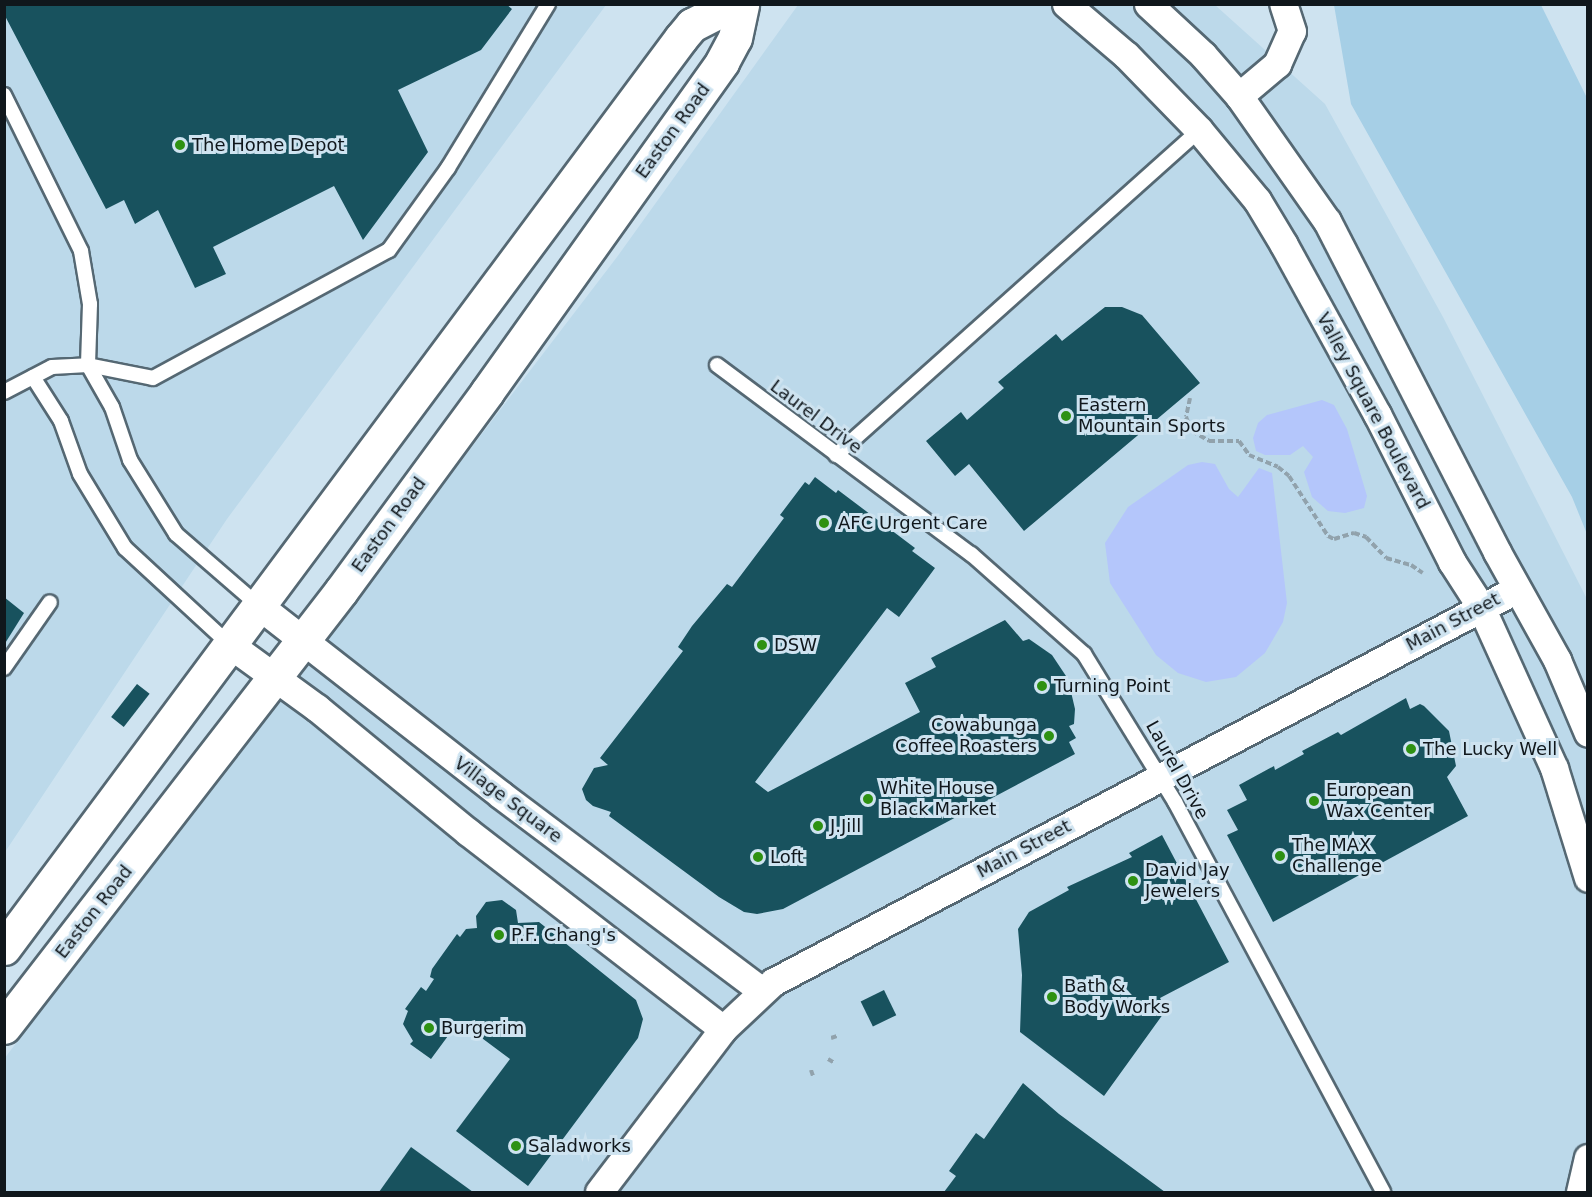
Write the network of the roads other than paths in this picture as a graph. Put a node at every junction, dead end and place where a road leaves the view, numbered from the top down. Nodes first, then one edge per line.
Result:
1 (548, 4) edge
2 (733, 4) edge
3 (742, 4) edge
4 (1066, 4) edge
5 (1148, 4) edge
6 (1283, 4) edge
7 (4, 95) edge
8 (1239, 96) junction
9 (1199, 130) junction
10 (88, 365) junction
11 (717, 365) dead end
12 (33, 377) junction
13 (4, 392) edge
14 (836, 455) junction
15 (1517, 589) junction
16 (50, 602) dead end
17 (258, 605) junction
18 (1481, 607) junction
19 (303, 640) junction
20 (229, 644) junction
21 (4, 668) edge
22 (274, 677) junction
23 (1587, 733) edge
24 (1161, 777) junction
25 (1587, 878) edge
26 (4, 948) edge
27 (762, 990) junction
28 (4, 1027) edge
29 (723, 1029) junction
30 (1587, 1158) edge
31 (599, 1192) edge
32 (1383, 1192) edge
33 (1580, 1192) edge

1 - 10 lane
2 - 17 highway
3 - 19 highway, Easton Road
4 - 9 street, Valley Square Boulevard
5 - 8 street
6 - 8 street
7 - 10 lane
8 - 15 street
9 - 14 lane
9 - 18 street, Valley Square Boulevard
10 - 12 lane
10 - 17 lane
11 - 14 lane, Laurel Drive
12 - 13 lane
12 - 20 lane
14 - 24 lane, Laurel Drive
15 - 18 street, Main Street
15 - 23 street
16 - 21 lane
17 - 19 street, Village Square
17 - 20 highway
18 - 24 street, Main Street
18 - 25 street, Valley Square Boulevard
19 - 22 highway, Easton Road
19 - 27 street, Village Square
20 - 22 street
20 - 26 highway
22 - 28 highway, Easton Road
22 - 29 street
24 - 27 street, Main Street
24 - 32 lane, Laurel Drive
27 - 29 street, Main Street
29 - 31 street, Main Street
30 - 33 street

